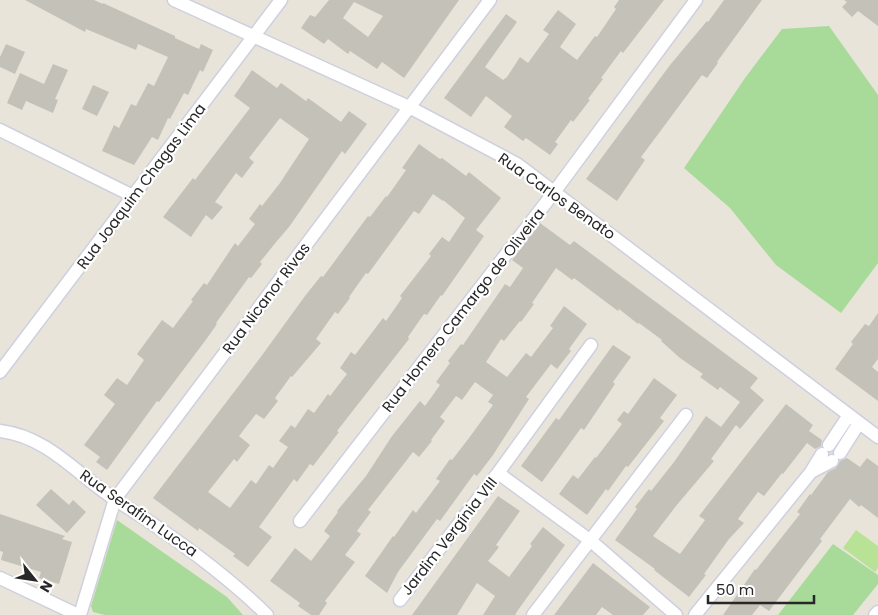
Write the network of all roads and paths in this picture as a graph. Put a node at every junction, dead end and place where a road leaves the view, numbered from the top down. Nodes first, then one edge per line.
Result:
1 (174, 0) edge
2 (281, 0) edge
3 (490, 0) edge
4 (696, 0) edge
5 (254, 36) junction
6 (409, 107) junction
7 (0, 130) edge
8 (554, 191) junction
9 (133, 196) junction
10 (591, 345) dead end
11 (0, 372) edge
12 (686, 415) dead end
13 (854, 419) junction
14 (0, 431) edge
15 (878, 437) edge
16 (498, 473) junction
17 (115, 499) junction
18 (300, 521) dead end
19 (591, 541) junction
20 (0, 578) edge
21 (400, 600) dead end
22 (878, 612) edge
23 (79, 615) edge
24 (267, 615) edge
25 (533, 615) edge
26 (676, 615) edge
27 (696, 615) edge
28 (876, 615) edge

1 - 5 street, Rua Carlos Benato
2 - 5 street, Rua Joaquim Chagas Lima
3 - 6 street, Rua Nicanor Rivas
4 - 8 street, Rua Homero Camargo de Oliveira
5 - 6 street, Rua Carlos Benato
5 - 9 street, Rua Joaquim Chagas Lima
6 - 8 street, Rua Carlos Benato
6 - 17 street, Rua Nicanor Rivas
7 - 9 street
8 - 13 street, Rua Carlos Benato
8 - 18 street, Rua Homero Camargo de Oliveira
9 - 11 street, Rua Joaquim Chagas Lima
10 - 16 street, Jardim Vergínia VIII
12 - 19 street
13 - 15 street, Rua Carlos Benato
13 - 27 street
14 - 17 street, Rua Serafim Lucca
16 - 19 street, Jardim Vergínia VIII
16 - 21 street, Jardim Vergínia VIII
17 - 23 street, Rua Nicanor Rivas
17 - 24 street, Rua Serafim Lucca
19 - 25 street
19 - 26 street, Jardim Vergínia VIII
20 - 23 street
22 - 28 street

